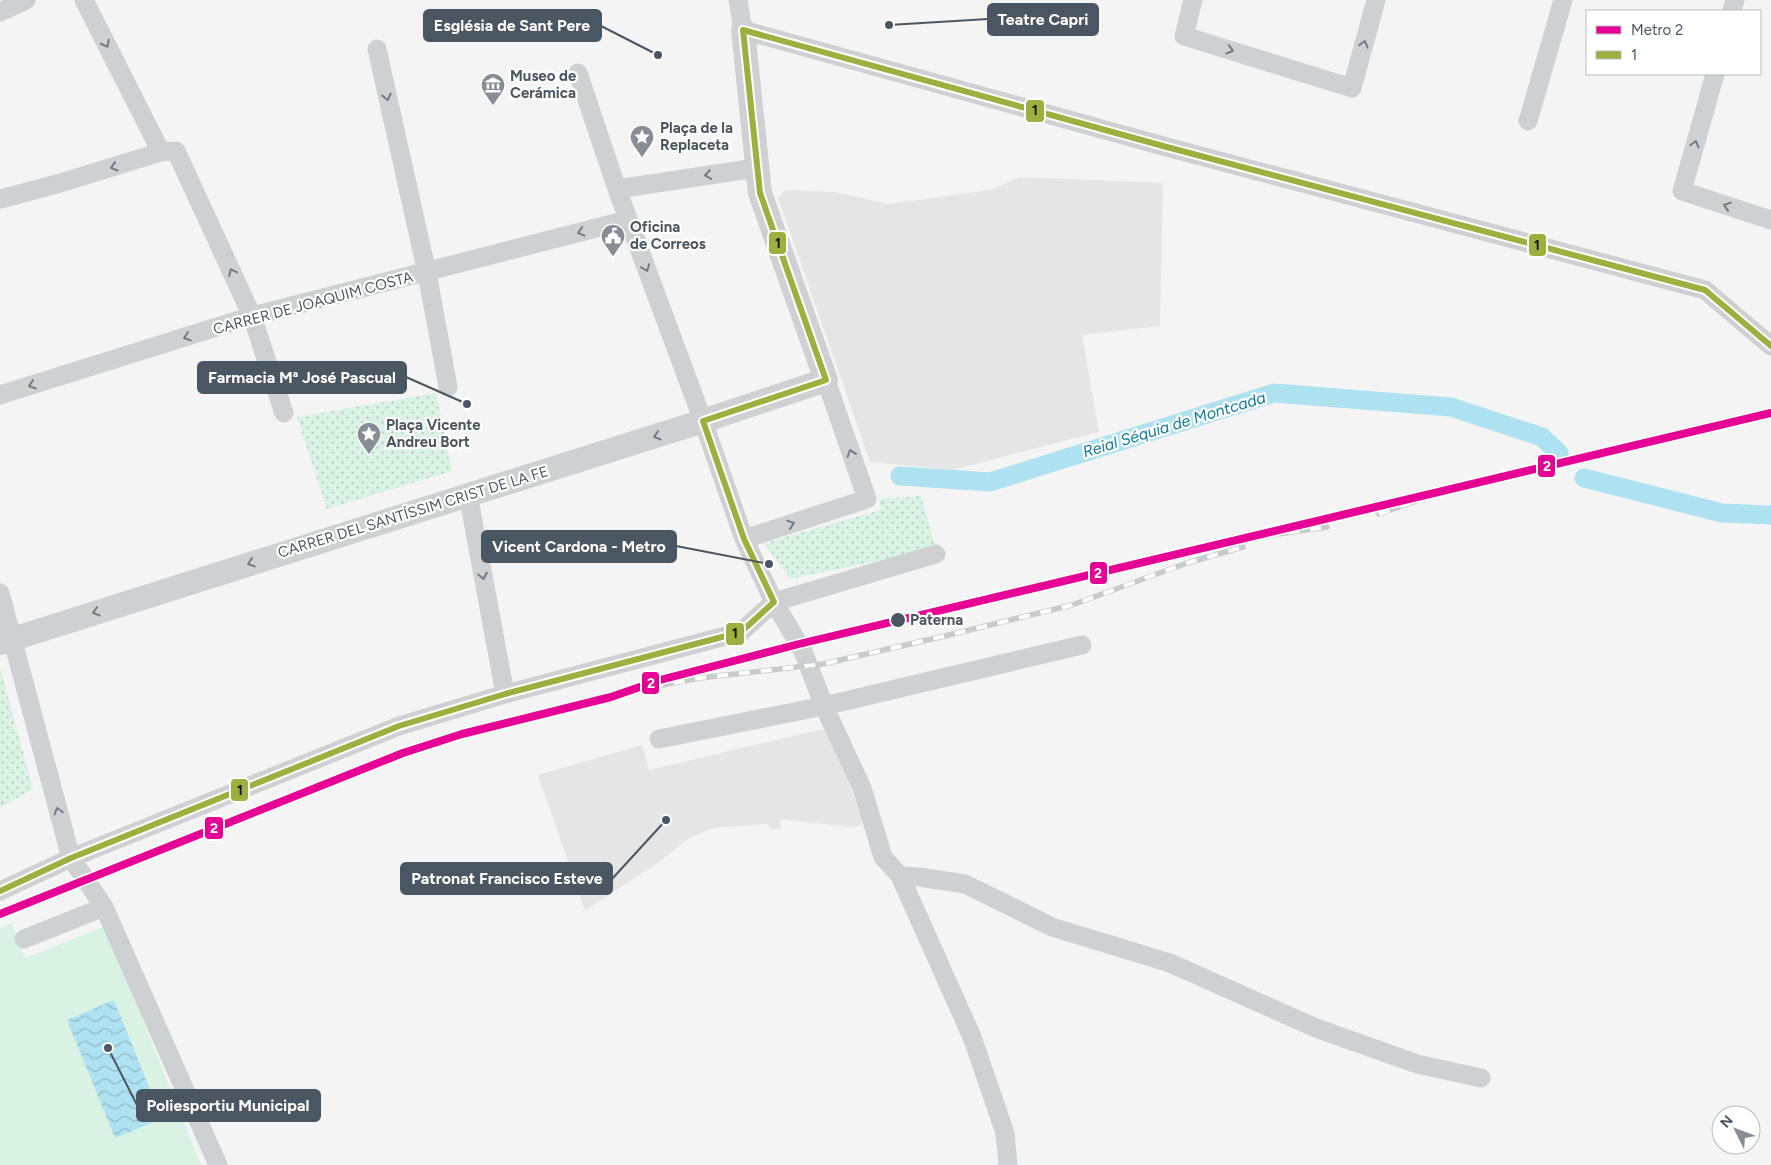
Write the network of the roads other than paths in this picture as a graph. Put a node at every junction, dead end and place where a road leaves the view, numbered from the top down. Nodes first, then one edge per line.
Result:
1 (26, 0) edge
2 (84, 0) edge
3 (738, 0) edge
4 (1193, 0) edge
5 (1376, 0) edge
6 (1563, 0) edge
7 (0, 12) edge
8 (743, 30) junction
9 (377, 49) dead end
10 (578, 73) dead end
11 (1715, 75) edge
12 (1528, 121) dead end
13 (168, 152) junction
14 (756, 168) junction
15 (617, 189) junction
16 (0, 199) edge
17 (628, 220) junction
18 (1771, 220) edge
19 (427, 273) junction
20 (252, 316) junction
21 (1771, 346) edge
22 (826, 380) junction
23 (448, 387) dead end
24 (0, 396) edge
25 (284, 413) dead end
26 (703, 421) junction
27 (468, 494) junction
28 (744, 538) junction
29 (936, 554) dead end
30 (0, 593) edge
31 (774, 602) junction
32 (6, 641) edge
33 (1082, 645) dead end
34 (505, 694) junction
35 (824, 706) junction
36 (659, 739) dead end
37 (71, 858) junction
38 (900, 876) junction
39 (0, 891) edge
40 (104, 907) junction
41 (24, 939) dead end
42 (1481, 1078) dead end
43 (218, 1165) edge
44 (1008, 1165) edge

1 - 7 street
2 -> 13 street
3 - 8 street
4 -> 5 street
6 - 12 street
8 - 14 street
8 - 21 street
9 -> 19 street
10 - 15 street
18 -> 11 street
13 -> 16 street
20 -> 13 street
14 -> 15 street
14 - 22 street
15 - 17 street
17 -> 19 street, CARRER DE JOAQUIM COSTA
17 -> 26 street
19 - 20 street, CARRER DE JOAQUIM COSTA
19 - 23 street
20 -> 24 street, CARRER DE JOAQUIM COSTA
20 - 25 street
22 - 26 street, CARRER DEL SANTÍSSIM CRIST DE LA FE
28 -> 22 street
26 -> 27 street, CARRER DEL SANTÍSSIM CRIST DE LA FE
26 - 28 street
27 -> 32 street, CARRER DEL SANTÍSSIM CRIST DE LA FE
27 -> 34 street
28 - 31 street
29 - 31 street
30 - 32 street
31 - 34 street
31 - 35 street
37 -> 32 street
33 - 35 street
34 - 37 street
35 - 36 street
35 - 38 street
37 - 39 street
37 - 40 street
38 - 42 street
38 - 44 street
40 - 41 street
40 - 43 street

